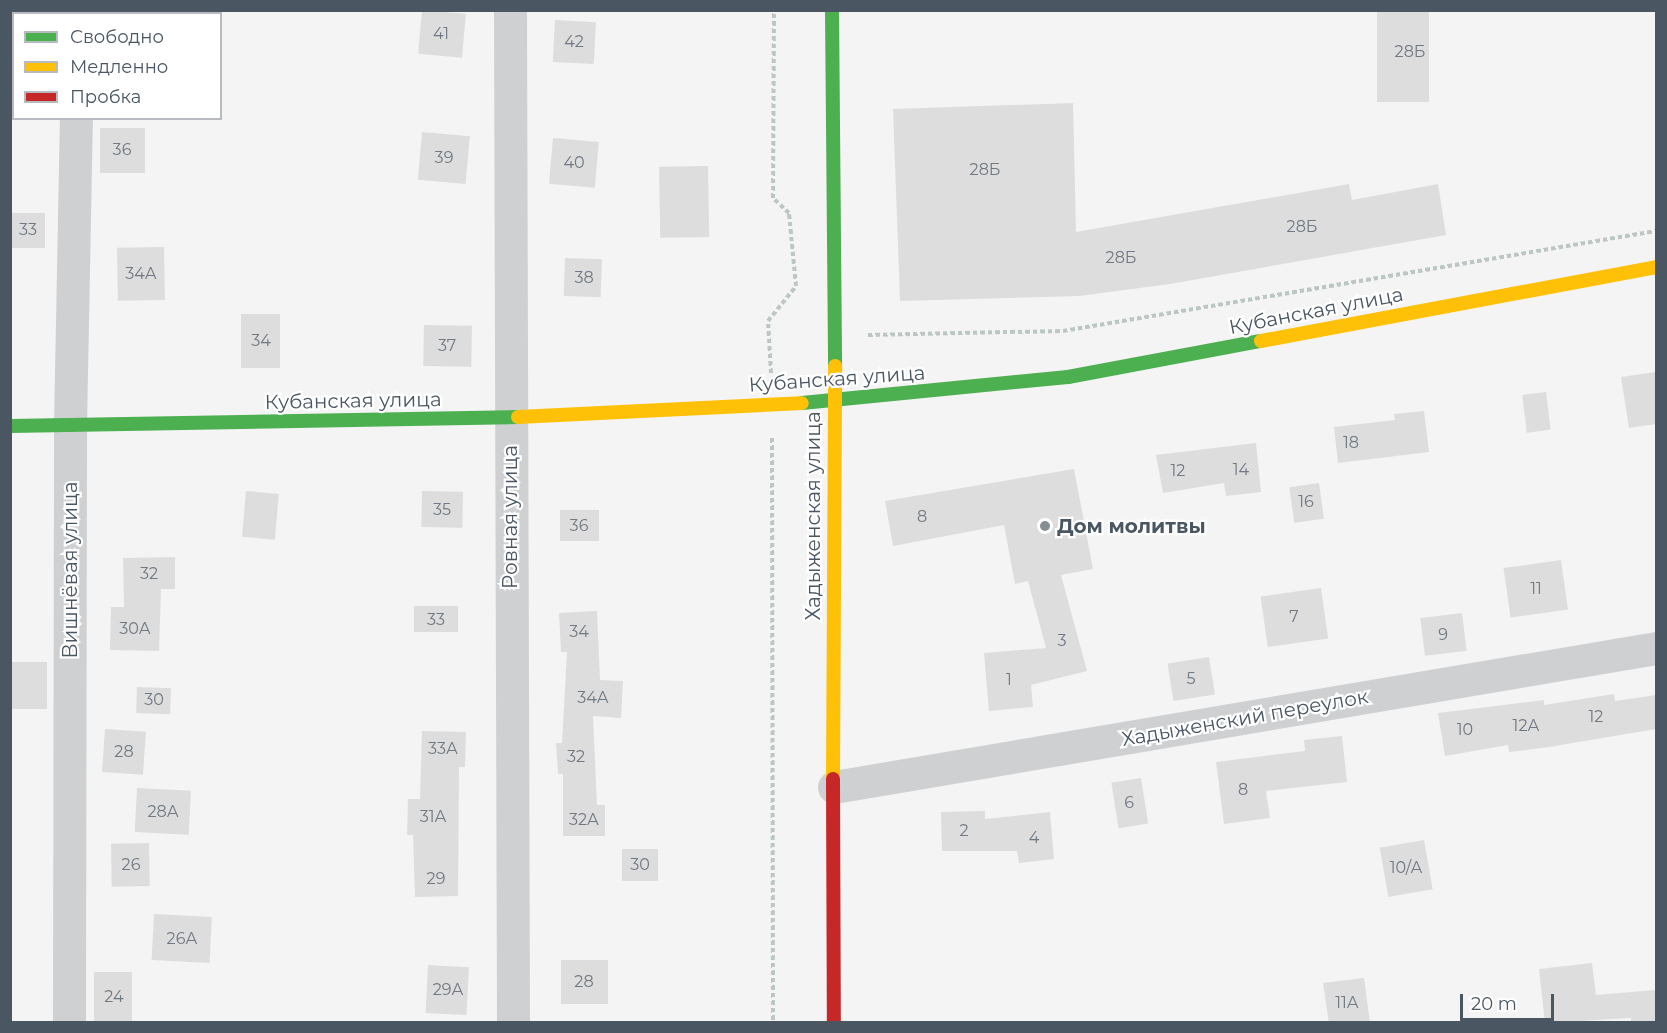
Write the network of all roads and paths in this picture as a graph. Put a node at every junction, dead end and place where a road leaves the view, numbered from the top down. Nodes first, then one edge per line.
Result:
1 (510, 10) edge
2 (774, 10) edge
3 (832, 10) edge
4 (76, 120) edge
5 (1656, 231) edge
6 (1656, 267) edge
7 (837, 335) junction
8 (832, 402) junction
9 (772, 405) junction
10 (510, 417) junction
11 (10, 426) edge
12 (70, 426) junction
13 (1656, 648) edge
14 (834, 787) junction
15 (69, 1023) edge
16 (513, 1023) edge
17 (773, 1023) edge
18 (834, 1023) edge

1 - 10 street, Ровная улица
2 - 9 path
3 - 7 street, Хадыженская улица
4 - 12 street, Вишнёвая улица
5 - 7 path
6 - 8 street, Кубанская улица
7 - 8 street, Хадыженская улица
8 - 9 street, Кубанская улица
8 - 14 street, Хадыженская улица
9 - 10 street, Кубанская улица
9 - 17 path
10 - 12 street, Кубанская улица
10 - 16 street, Ровная улица
11 - 12 street, Кубанская улица
12 - 15 street, Вишнёвая улица
13 - 14 street, Хадыженский переулок
14 - 18 street, Хадыженская улица

